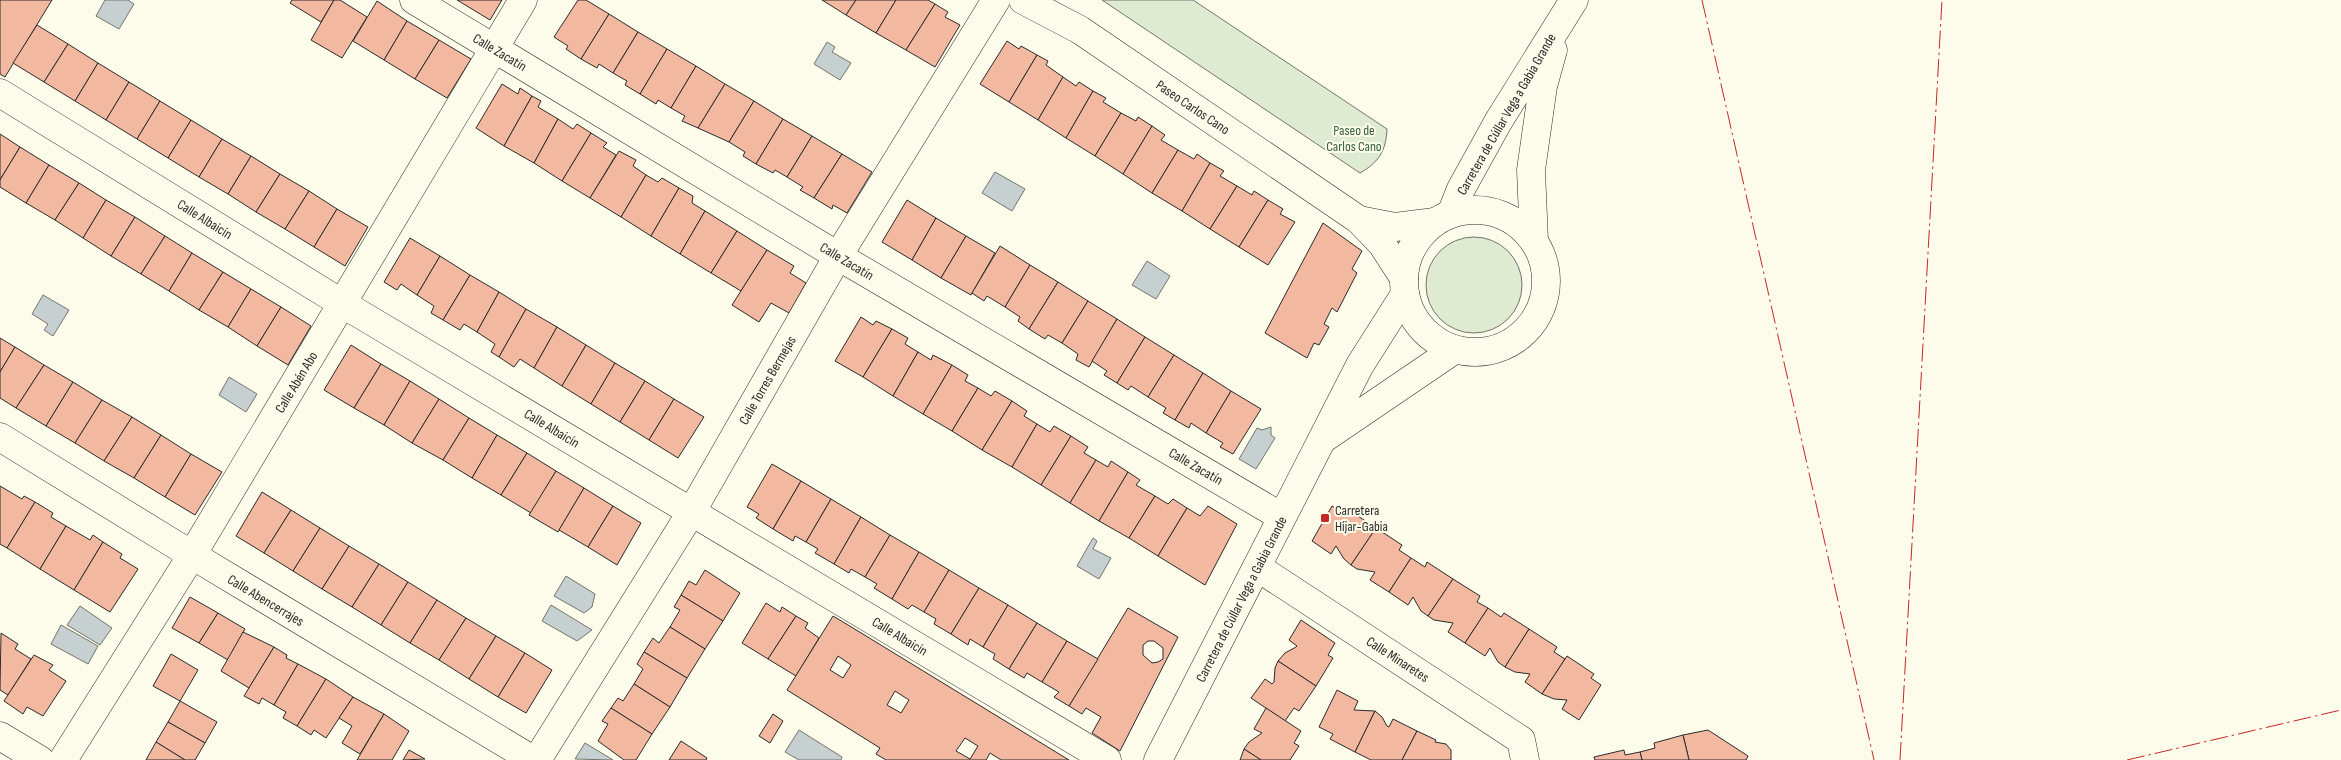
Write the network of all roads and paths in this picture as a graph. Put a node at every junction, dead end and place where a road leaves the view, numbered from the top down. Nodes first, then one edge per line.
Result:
1 (414, 0) edge
2 (523, 0) edge
3 (996, 0) edge
4 (1023, 0) edge
5 (1569, 8) edge
6 (495, 49) junction
7 (0, 93) edge
8 (1443, 218) junction
9 (1359, 220) junction
10 (1534, 241) junction
11 (838, 256) junction
12 (1404, 286) junction
13 (343, 304) junction
14 (1454, 350) junction
15 (0, 437) edge
16 (1325, 438) junction
17 (692, 511) junction
18 (1282, 517) junction
19 (192, 555) junction
20 (1257, 567) junction
21 (0, 736) edge
22 (40, 760) edge
23 (63, 760) edge
24 (533, 760) edge
25 (537, 760) edge
26 (1107, 760) edge
27 (1158, 760) edge
28 (1525, 760) edge

1 - 6 street, Calle Zacatín
2 - 6 street, Calle Abén Abo
3 - 11 street, Calle Torres Bermejas
4 - 9 street, Paseo Carlos Cano
5 - 8 street, Carretera de Cúllar Vega a Gabia Grande
5 - 10 street, Carretera de Cúllar Vega a Gabia Grande
6 - 11 street, Calle Zacatín
6 - 13 street, Calle Abén Abo
7 - 13 street, Calle Albaicín
8 - 9 street, Paseo Carlos Cano
8 - 10 street
8 - 12 street
9 - 12 street, Paseo Carlos Cano
10 - 14 street
11 - 17 street, Calle Torres Bermejas
11 - 18 street, Calle Zacatín
12 - 14 street
12 - 16 street, Carretera de Cúllar Vega a Gabia Grande
13 - 17 street, Calle Albaicín
13 - 19 street, Calle Abén Abo
14 - 16 street, Carretera de Cúllar Vega a Gabia Grande
15 - 19 street, Calle Abencerrajes
16 - 18 street, Carretera de Cúllar Vega a Gabia Grande
17 - 25 street, Calle Torres Bermejas
17 - 26 street, Calle Albaicín
18 - 20 street, Carretera de Cúllar Vega a Gabia Grande
19 - 23 street, Calle Abén Abo
19 - 24 street, Calle Abencerrajes
20 - 27 street, Carretera de Cúllar Vega a Gabia Grande
20 - 28 street, Calle Minaretes
21 - 22 street

